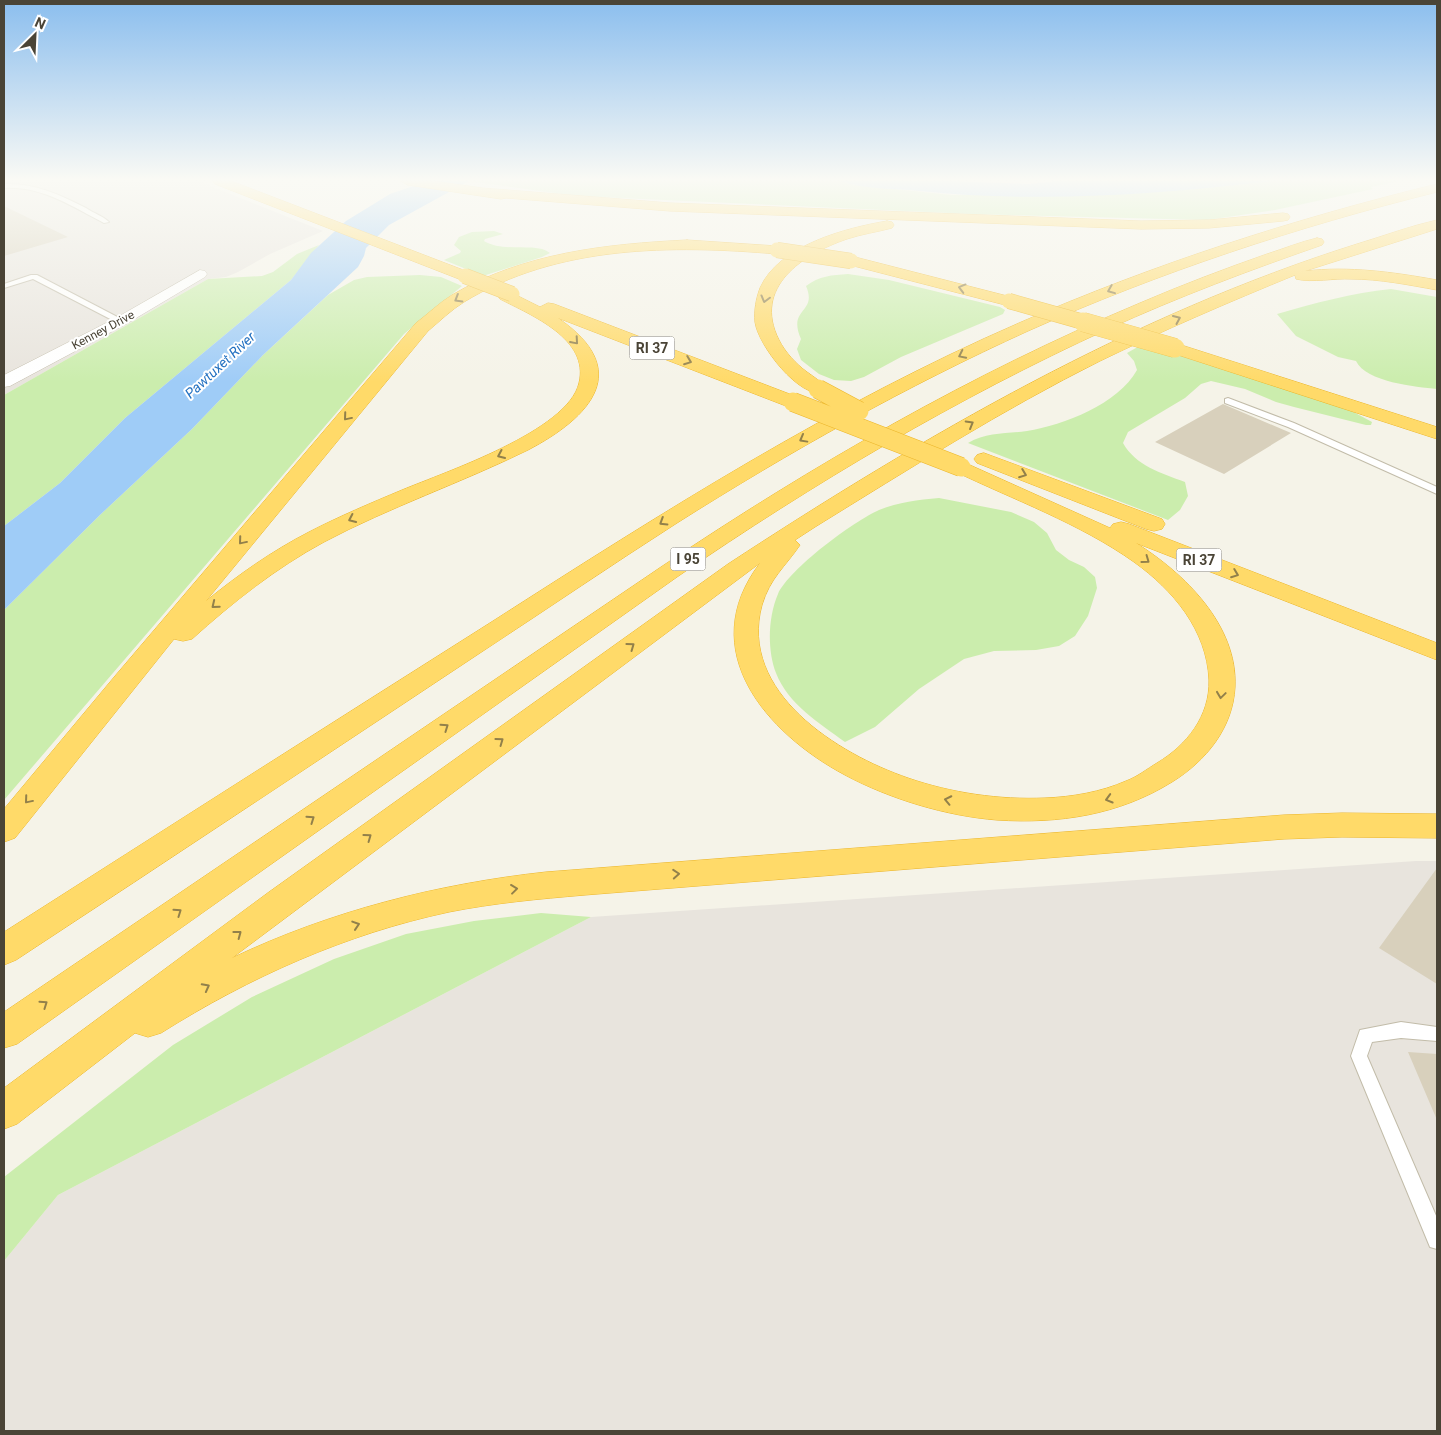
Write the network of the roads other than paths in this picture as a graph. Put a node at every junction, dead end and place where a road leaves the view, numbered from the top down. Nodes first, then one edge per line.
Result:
1 (395, 248) edge
2 (625, 248) edge
3 (780, 248) edge
4 (813, 248) edge
5 (1227, 248) edge
6 (1300, 248) edge
7 (1361, 248) edge
8 (200, 274) dead end
9 (1437, 285) edge
10 (4, 286) edge
11 (1247, 290) junction
12 (509, 295) junction
13 (121, 321) junction
14 (1174, 348) junction
15 (11, 371) edge
16 (4, 382) edge
17 (1228, 401) dead end
18 (1437, 414) edge
19 (1437, 433) edge
20 (970, 462) junction
21 (869, 485) junction
22 (1437, 491) edge
23 (1437, 637) edge
24 (1437, 652) edge
25 (53, 771) junction
26 (1437, 826) edge
27 (4, 830) edge
28 (4, 950) edge
29 (4, 1032) edge
30 (1437, 1034) edge
31 (4, 1111) edge
32 (4, 1118) edge
33 (1437, 1240) edge

1 - 12 highway, bridge
2 -> 25 highway
14 -> 3 highway, bridge
4 -> 20 highway, bridge
5 -> 28 highway
29 -> 6 highway, I 95
7 - 11 highway
8 - 13 street, Kenney Drive
9 - 11 highway
10 - 13 lane
21 -> 11 highway
12 -> 20 highway, RI 37, bridge
12 -> 25 highway
13 - 15 street, Kenney Drive
14 - 18 highway
14 - 19 highway
15 - 16 street, Kenney Drive
17 - 22 lane
20 -> 21 highway
20 -> 23 highway
20 -> 24 highway, RI 37
31 -> 21 highway
25 -> 27 highway
32 -> 26 highway
30 - 33 lane

